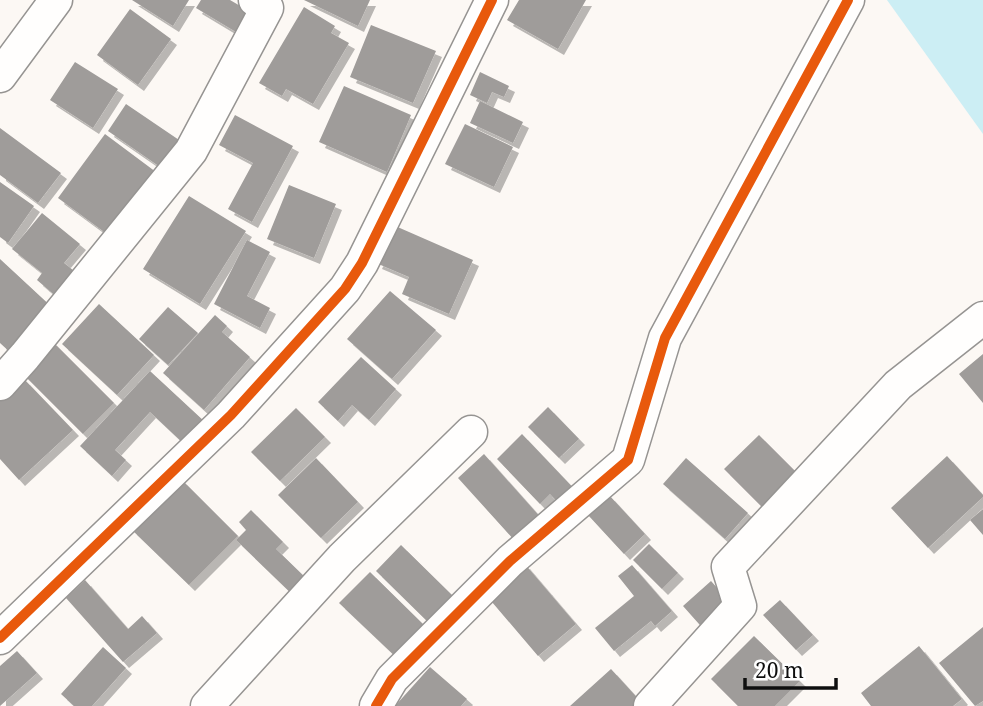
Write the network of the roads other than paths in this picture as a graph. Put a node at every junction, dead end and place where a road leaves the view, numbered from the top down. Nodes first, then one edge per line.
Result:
1 (57, 0) edge
2 (256, 0) edge
3 (492, 0) edge
4 (848, 0) edge
5 (0, 76) edge
6 (983, 318) edge
7 (0, 384) edge
8 (471, 432) dead end
9 (0, 638) edge
10 (207, 706) edge
11 (376, 706) edge
12 (650, 706) edge

1 - 5 street
2 - 7 street
3 - 9 street
4 - 11 street
6 - 12 street
8 - 10 street

